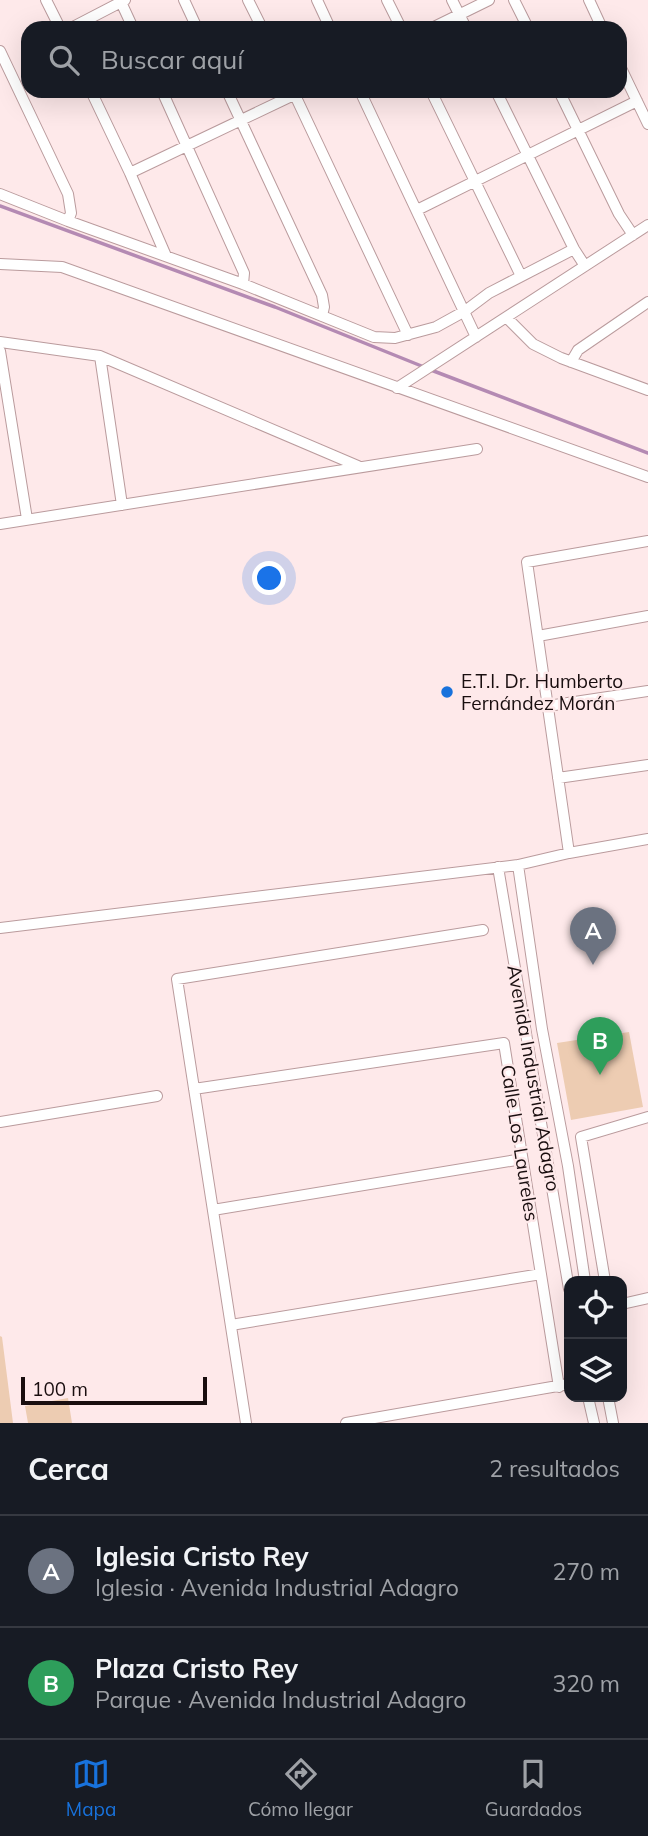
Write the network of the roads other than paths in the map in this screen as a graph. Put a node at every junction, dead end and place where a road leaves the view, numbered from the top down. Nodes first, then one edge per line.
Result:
1 (46, 0) edge
2 (184, 0) edge
3 (248, 0) edge
4 (317, 0) edge
5 (387, 0) edge
6 (452, 0) edge
7 (489, 0) edge
8 (514, 0) edge
9 (589, 0) edge
10 (122, 1) edge
11 (459, 15) junction
12 (56, 21) edge
13 (84, 21) edge
14 (130, 21) edge
15 (194, 21) edge
16 (258, 21) edge
17 (327, 21) edge
18 (398, 21) edge
19 (447, 21) edge
20 (462, 21) edge
21 (524, 21) edge
22 (599, 21) edge
23 (0, 51) edge
24 (627, 81) edge
25 (21, 95) edge
26 (22, 98) edge
27 (94, 98) edge
28 (165, 98) edge
29 (230, 98) edge
30 (284, 98) edge
31 (299, 98) edge
32 (363, 98) edge
33 (434, 98) edge
34 (499, 98) edge
35 (562, 98) edge
36 (637, 102) junction
37 (241, 120) junction
38 (648, 124) edge
39 (578, 131) junction
40 (187, 146) junction
41 (527, 155) junction
42 (130, 173) junction
43 (474, 182) junction
44 (0, 194) edge
45 (417, 210) junction
46 (68, 221) junction
47 (648, 225) edge
48 (633, 235) junction
49 (574, 249) junction
50 (166, 256) junction
51 (0, 264) edge
52 (585, 266) junction
53 (521, 276) junction
54 (243, 284) junction
55 (648, 302) edge
56 (465, 311) junction
57 (322, 316) junction
58 (507, 318) junction
59 (408, 335) junction
60 (476, 337) junction
61 (0, 342) edge
62 (0, 351) edge
63 (100, 356) junction
64 (571, 362) junction
65 (397, 388) junction
66 (648, 390) edge
67 (477, 449) dead end
68 (359, 466) junction
69 (648, 477) edge
70 (122, 505) junction
71 (27, 519) junction
72 (0, 524) edge
73 (648, 541) edge
74 (648, 616) edge
75 (538, 636) junction
76 (648, 691) edge
77 (548, 706) junction
78 (648, 765) edge
79 (558, 778) junction
80 (648, 838) edge
81 (569, 853) junction
82 (519, 865) junction
83 (498, 867) junction
84 (0, 928) edge
85 (483, 930) dead end
86 (194, 1088) junction
87 (157, 1096) dead end
88 (648, 1117) edge
89 (0, 1122) edge
90 (522, 1158) junction
91 (213, 1210) junction
92 (541, 1274) junction
93 (567, 1276) edge
94 (583, 1276) edge
95 (604, 1276) edge
96 (648, 1298) edge
97 (627, 1303) edge
98 (231, 1325) junction
99 (564, 1385) edge
100 (589, 1402) edge
101 (609, 1402) edge
102 (246, 1423) edge
103 (346, 1423) edge
104 (594, 1423) edge
105 (613, 1423) edge

1 - 12 street
2 - 15 street
3 - 16 street
4 - 17 street
5 - 18 street
6 - 11 street
7 - 11 street
8 - 21 street
9 - 22 street
10 - 13 street
10 - 14 street
11 - 19 street
11 - 20 street
23 - 25 street
24 - 36 street
26 - 46 street
27 - 42 street
28 - 40 street
29 - 37 street
30 - 37 street
31 - 59 street
32 - 45 street
33 - 43 street
34 - 41 street
35 - 39 street
36 - 38 street
36 - 39 street
37 - 40 street
37 - 57 street
39 - 41 street
39 - 48 street
40 - 42 street
40 - 54 street
41 - 43 street
41 - 49 street
42 - 50 street
43 - 45 street
43 - 53 street
44 - 46 street
45 - 56 street
46 - 50 street
47 - 48 street
48 - 52 street
49 - 52 street
49 - 53 street
50 - 54 street
51 - 65 street
52 - 58 street
53 - 56 street
54 - 57 street
55 - 64 street
56 - 59 street
56 - 60 street
57 - 59 street
58 - 60 street
58 - 64 street
60 - 65 street
61 - 63 street
62 - 71 street
63 - 68 street
63 - 70 street
64 - 66 street
65 - 69 street
67 - 68 street
68 - 70 street
70 - 71 street
71 - 72 street
73 - 75 street
74 - 75 street
75 - 77 street
76 - 77 street
77 - 79 street
78 - 79 street
79 - 81 street
80 - 81 street
81 - 82 street
82 - 83 street
82 - 94 street, Avenida Industrial Adagro
83 - 84 street
83 - 93 street, Avenida Industrial Adagro
85 - 86 street
86 - 90 street, Calle Los Laureles
86 - 91 street
87 - 89 street
88 - 95 street
90 - 91 street
90 - 92 street, Calle Los Laureles
91 - 98 street
92 - 98 street
92 - 99 street, Calle Los Laureles
96 - 97 street
98 - 102 street
99 - 103 street
100 - 104 street
101 - 105 street

